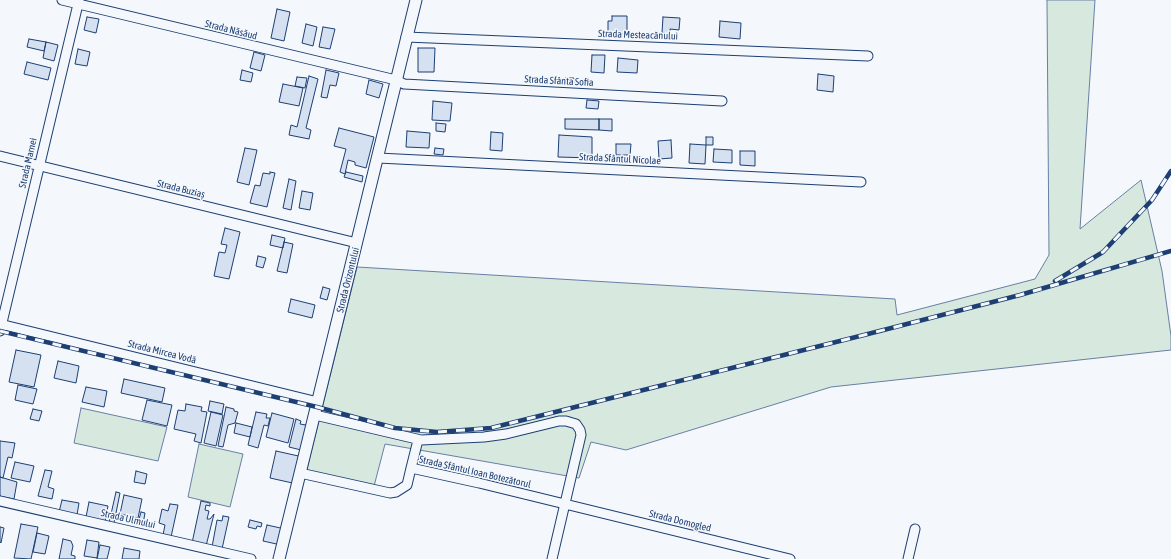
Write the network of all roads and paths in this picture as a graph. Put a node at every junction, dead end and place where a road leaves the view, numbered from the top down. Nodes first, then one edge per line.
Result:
1 (62, 0) edge
2 (416, 0) edge
3 (78, 2) edge
4 (406, 37) junction
5 (868, 56) dead end
6 (396, 80) junction
7 (722, 101) dead end
8 (0, 156) edge
9 (378, 158) junction
10 (39, 165) junction
11 (861, 182) dead end
12 (357, 243) junction
13 (1, 327) edge
14 (318, 402) junction
15 (315, 415) junction
16 (418, 440) junction
17 (411, 468) junction
18 (300, 473) junction
19 (0, 501) edge
20 (565, 504) junction
21 (915, 529) dead end
22 (251, 559) edge
23 (282, 559) edge
24 (552, 559) edge
25 (790, 559) edge
26 (908, 559) edge

1 - 3 street, Strada Năsăud
2 - 4 street, Strada Orizontului
3 - 6 street, Strada Năsăud
3 - 10 street, Strada Marnei
4 - 5 street, Strada Mesteacănului
4 - 6 street, Strada Orizontului
6 - 7 street, Strada Sfânta Sofia
6 - 9 street, Strada Orizontului
8 - 10 street, Strada Buziaș
9 - 11 street, Strada Sfântul Nicolae
9 - 12 street, Strada Orizontului
10 - 12 street, Strada Buziaș
10 - 13 street, Strada Marnei
12 - 14 street, Strada Orizontului
13 - 14 street, Strada Mircea Vodă
14 - 15 street, Strada Orizontului
15 - 16 street
15 - 18 street, Strada Orizontului
16 - 17 street
16 - 20 street
17 - 18 street, Strada Sfântul Ioan Botezătorul
17 - 20 street, Strada Sfântul Ioan Botezătorul
18 - 23 street, Strada Orizontului
19 - 22 street, Strada Ulmului
20 - 24 street
20 - 25 street, Strada Domogled
21 - 26 street

